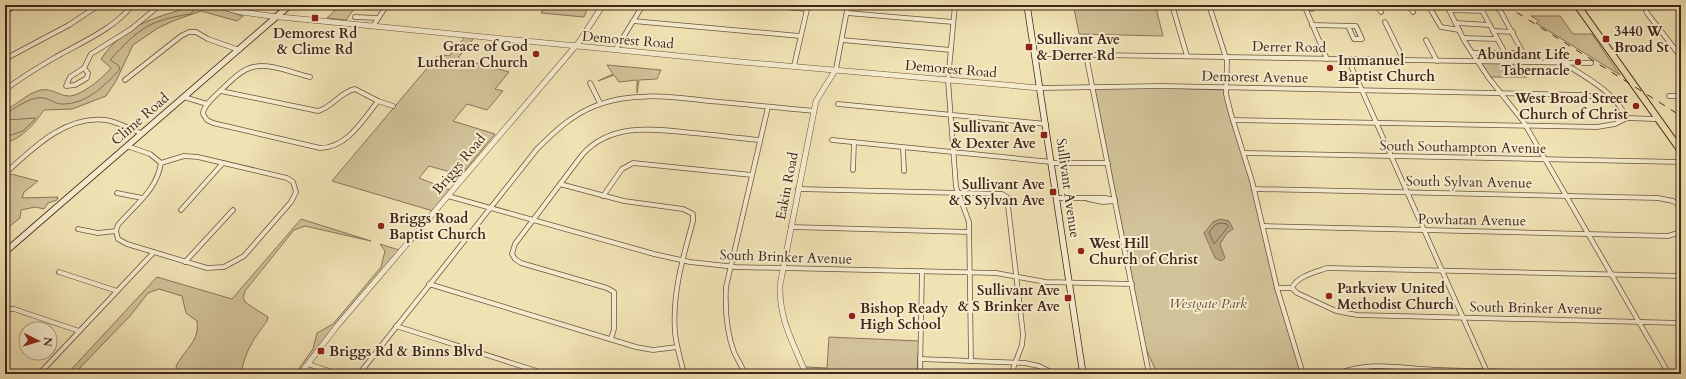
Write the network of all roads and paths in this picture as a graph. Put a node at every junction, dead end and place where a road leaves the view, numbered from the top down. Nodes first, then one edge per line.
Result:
1 (15, 5) edge
2 (99, 5) edge
3 (132, 5) edge
4 (160, 5) edge
5 (215, 5) edge
6 (232, 5) edge
7 (290, 5) edge
8 (387, 5) edge
9 (603, 5) edge
10 (643, 5) edge
11 (761, 5) edge
12 (848, 5) edge
13 (955, 5) edge
14 (1027, 5) edge
15 (1172, 5) edge
16 (1209, 5) edge
17 (1304, 5) edge
18 (1310, 5) edge
19 (1377, 5) edge
20 (1409, 5) edge
21 (1428, 5) edge
22 (1459, 5) edge
23 (1479, 5) edge
24 (1483, 5) edge
25 (1495, 5) edge
26 (1577, 5) edge
27 (1582, 5) edge
28 (1644, 5) edge
29 (1672, 5) edge
30 (807, 7) edge
31 (1681, 7) edge
32 (227, 9) junction
33 (1312, 9) dead end
34 (1462, 10) junction
35 (1483, 11) junction
36 (1381, 12) dead end
37 (1413, 12) dead end
38 (5, 13) edge
39 (847, 13) junction
40 (1584, 15) junction
41 (277, 17) junction
42 (355, 17) dead end
43 (378, 18) junction
44 (634, 21) junction
45 (954, 22) junction
46 (1384, 22) dead end
47 (1456, 23) junction
48 (1312, 25) junction
49 (1490, 25) junction
50 (373, 26) junction
51 (1348, 26) junction
52 (1459, 30) junction
53 (1493, 31) junction
54 (1513, 32) junction
55 (1596, 32) junction
56 (800, 36) junction
57 (1463, 38) junction
58 (1498, 39) junction
59 (842, 40) junction
60 (1426, 40) dead end
61 (574, 46) junction
62 (616, 49) junction
63 (239, 50) junction
64 (951, 50) junction
65 (1034, 54) junction
66 (1473, 54) junction
67 (1505, 54) junction
68 (1086, 55) junction
69 (1187, 56) junction
70 (1226, 57) junction
71 (1681, 57) edge
72 (5, 59) edge
73 (1327, 59) junction
74 (1348, 60) junction
75 (1404, 60) junction
76 (1437, 61) junction
77 (1478, 62) junction
78 (1510, 62) junction
79 (1564, 63) junction
80 (1590, 63) dead end
81 (794, 66) junction
82 (84, 68) junction
83 (836, 69) junction
84 (310, 77) dead end
85 (125, 80) dead end
86 (948, 80) junction
87 (590, 83) dead end
88 (1092, 86) junction
89 (1040, 88) junction
90 (1226, 88) junction
91 (5, 90) edge
92 (1362, 90) junction
93 (221, 91) junction
94 (1502, 93) junction
95 (1669, 96) dead end
96 (1681, 96) edge
97 (184, 97) junction
98 (1614, 100) junction
99 (378, 101) junction
100 (600, 103) junction
101 (207, 104) junction
102 (838, 104) dead end
103 (393, 106) dead end
104 (768, 107) junction
105 (814, 111) junction
106 (950, 115) junction
107 (1627, 118) junction
108 (1655, 119) junction
109 (1233, 120) junction
110 (1376, 123) junction
111 (1046, 124) junction
112 (1525, 126) junction
113 (142, 133) junction
114 (760, 140) junction
115 (832, 140) dead end
116 (854, 142) junction
117 (127, 146) junction
118 (903, 148) junction
119 (1681, 151) edge
120 (953, 152) junction
121 (1244, 153) junction
122 (1391, 156) junction
123 (1681, 156) edge
124 (1545, 160) junction
125 (1052, 162) junction
126 (1681, 162) edge
127 (161, 163) junction
128 (223, 163) junction
129 (1108, 164) junction
130 (10, 169) dead end
131 (853, 170) dead end
132 (904, 171) dead end
133 (752, 175) junction
134 (560, 184) junction
135 (798, 189) junction
136 (1254, 189) junction
137 (1407, 192) junction
138 (117, 193) dead end
139 (957, 193) junction
140 (448, 196) junction
141 (603, 196) junction
142 (1566, 196) junction
143 (142, 198) junction
144 (1057, 198) junction
145 (1115, 200) junction
146 (1681, 206) edge
147 (490, 208) junction
148 (181, 210) dead end
149 (233, 210) dead end
150 (533, 220) junction
151 (1263, 226) junction
152 (791, 227) junction
153 (78, 229) dead end
154 (1424, 230) junction
155 (116, 231) junction
156 (970, 232) junction
157 (1681, 232) edge
158 (1588, 234) junction
159 (5, 252) edge
160 (154, 252) junction
161 (683, 261) junction
162 (186, 262) junction
163 (730, 267) junction
164 (782, 268) junction
165 (1442, 270) junction
166 (922, 271) junction
167 (59, 272) dead end
168 (970, 272) junction
169 (1611, 275) junction
170 (1681, 276) edge
171 (1017, 277) junction
172 (1070, 283) junction
173 (430, 284) junction
174 (1132, 284) junction
175 (1277, 288) junction
176 (1292, 288) junction
177 (117, 290) junction
178 (5, 309) edge
179 (1462, 317) junction
180 (1638, 322) junction
181 (1681, 323) edge
182 (396, 326) junction
183 (79, 331) junction
184 (610, 339) junction
185 (677, 347) junction
186 (920, 360) junction
187 (972, 361) junction
188 (1016, 362) junction
189 (308, 364) junction
190 (1425, 372) edge
191 (1487, 372) edge
192 (40, 373) edge
193 (47, 374) edge
194 (300, 374) edge
195 (338, 374) edge
196 (359, 374) edge
197 (546, 374) edge
198 (684, 374) edge
199 (745, 374) edge
200 (806, 374) edge
201 (920, 374) edge
202 (1011, 374) edge
203 (1055, 374) edge
204 (1083, 374) edge
205 (1149, 374) edge
206 (1304, 374) edge
207 (1337, 374) edge
208 (1619, 374) edge
209 (1668, 374) edge

1 - 38 street
2 - 72 street
3 - 91 street
4 - 82 street
5 - 32 street, Demorest Road
6 - 32 street
7 - 41 main road, Clime Road
8 - 43 street
9 - 61 street, Briggs Road
10 - 44 street
11 - 30 street
12 - 39 street, Eakin Road
13 - 45 street
14 - 65 main road, Sullivant Avenue
15 - 69 street
16 - 70 street
17 - 48 street
18 - 33 street
19 - 36 street
20 - 37 street
21 - 52 street
22 - 34 street
23 - 35 street
24 - 25 street
25 - 54 street
26 - 40 main road
27 - 40 main road
28 - 71 street
29 - 31 main road
30 - 56 street
32 - 41 street, Demorest Road
34 - 35 street
34 - 47 street
35 - 49 street
39 - 45 street
39 - 59 street, Eakin Road
40 - 55 main road
41 - 50 street, Demorest Road
41 - 63 main road, Clime Road
42 - 43 street
43 - 50 street
44 - 56 street
44 - 62 street
45 - 64 street
46 - 75 street
47 - 49 street
47 - 52 street
48 - 51 street
48 - 73 street
49 - 53 street
50 - 61 street, Demorest Road
51 - 51 street
52 - 57 street
53 - 54 street
53 - 58 street
54 - 67 street
55 - 108 main road
55 - 119 main road
56 - 81 street
57 - 58 street
57 - 66 street
58 - 67 street
59 - 64 street
59 - 83 street, Eakin Road
60 - 76 street
61 - 62 street, Demorest Road
61 - 140 street, Briggs Road
62 - 81 street, Demorest Road
63 - 85 street
63 - 97 main road, Clime Road
64 - 86 street
65 - 68 street, Derrer Road
65 - 89 main road, Sullivant Avenue
66 - 67 street
66 - 77 street
67 - 78 street
68 - 69 street, Derrer Road
68 - 88 street
69 - 70 street, Derrer Road
70 - 73 street, Derrer Road
70 - 90 street
73 - 74 street, Derrer Road
74 - 75 street, Derrer Road
74 - 92 street
75 - 76 street, Derrer Road
76 - 77 street, Derrer Road
77 - 78 street, Derrer Road
77 - 94 street
78 - 79 street, Derrer Road
79 - 80 street, Derrer Road
79 - 98 street
81 - 83 street, Demorest Road
82 - 82 street
83 - 86 street, Demorest Road
83 - 105 street, Eakin Road
84 - 93 street
86 - 89 street, Demorest Road
86 - 106 street
87 - 100 street
88 - 89 street, Demorest Avenue
88 - 90 street, Demorest Avenue
88 - 129 street
89 - 111 main road, Sullivant Avenue
90 - 92 street, Demorest Avenue
90 - 109 street
92 - 94 street, Demorest Avenue
92 - 110 street
93 - 99 street
93 - 101 street
94 - 98 street, Demorest Avenue
94 - 112 street
95 - 96 street
97 - 101 street
97 - 113 main road, Clime Road
98 - 107 street
99 - 101 street
99 - 103 street
100 - 104 street
100 - 147 street
102 - 106 street
104 - 105 street
104 - 114 street
105 - 135 street, Eakin Road
106 - 111 street
106 - 120 street
107 - 108 street
107 - 112 street
108 - 123 main road
109 - 110 street
109 - 121 street
110 - 112 street
110 - 122 street
111 - 125 main road, Sullivant Avenue
112 - 124 street
113 - 117 main road, Clime Road
113 - 130 street
114 - 133 street
114 - 134 street
115 - 116 street
116 - 118 street
116 - 131 street
117 - 127 street
117 - 159 main road, Clime Road
118 - 120 street
118 - 132 street
120 - 125 street
120 - 139 street
121 - 122 street, South Southampton Avenue
121 - 136 street
122 - 124 street, South Southampton Avenue
122 - 137 street
124 - 126 street, South Southampton Avenue
124 - 142 street
125 - 129 street
125 - 144 main road, Sullivant Avenue
127 - 128 street
127 - 143 street
128 - 148 street
128 - 162 street
129 - 145 street
133 - 141 street
133 - 163 street
134 - 141 street
134 - 150 street
135 - 139 street
135 - 152 street, Eakin Road
136 - 137 street, South Sylvan Avenue
136 - 151 street
137 - 142 street, South Sylvan Avenue
137 - 154 street
138 - 143 street
139 - 156 street
139 - 171 street
140 - 147 street, South Brinker Avenue
140 - 189 street, Briggs Road
141 - 161 street
142 - 146 street, South Sylvan Avenue
142 - 158 street
143 - 155 street
144 - 145 street
144 - 172 main road, Sullivant Avenue
145 - 174 street
147 - 150 street, South Brinker Avenue
147 - 173 street
149 - 162 street
150 - 161 street, South Brinker Avenue
150 - 184 street
151 - 154 street, Powhatan Avenue
151 - 175 street
152 - 156 street
152 - 164 street, Eakin Road
153 - 155 street
154 - 158 street, Powhatan Avenue
154 - 165 street
155 - 160 street
156 - 168 street
157 - 158 street, Powhatan Avenue
158 - 169 street
160 - 162 street
160 - 177 street
161 - 163 street, South Brinker Avenue
161 - 185 street
163 - 164 street, South Brinker Avenue
163 - 199 street
164 - 166 street, South Brinker Avenue
164 - 200 street, Eakin Road
165 - 169 street
165 - 176 street
165 - 179 street
166 - 168 street, South Brinker Avenue
166 - 186 street
167 - 177 street
168 - 171 street, South Brinker Avenue
168 - 187 street
169 - 170 street
169 - 180 street
171 - 172 street, South Brinker Avenue
171 - 188 street
172 - 174 street, South Brinker Avenue
172 - 204 main road, Sullivant Avenue
173 - 182 street
173 - 184 street
174 - 205 street
175 - 176 street
175 - 206 street
176 - 179 street, South Brinker Avenue
177 - 183 street
178 - 183 street
179 - 180 street, South Brinker Avenue
179 - 191 street
180 - 181 street, South Brinker Avenue
180 - 209 street
182 - 196 street
182 - 197 street
183 - 192 street
184 - 185 street
185 - 198 street
186 - 187 street
186 - 201 street
187 - 188 street
188 - 202 street
188 - 203 street
189 - 194 street, Briggs Road
189 - 195 street
190 - 191 street
190 - 207 street
191 - 208 street
192 - 193 street

